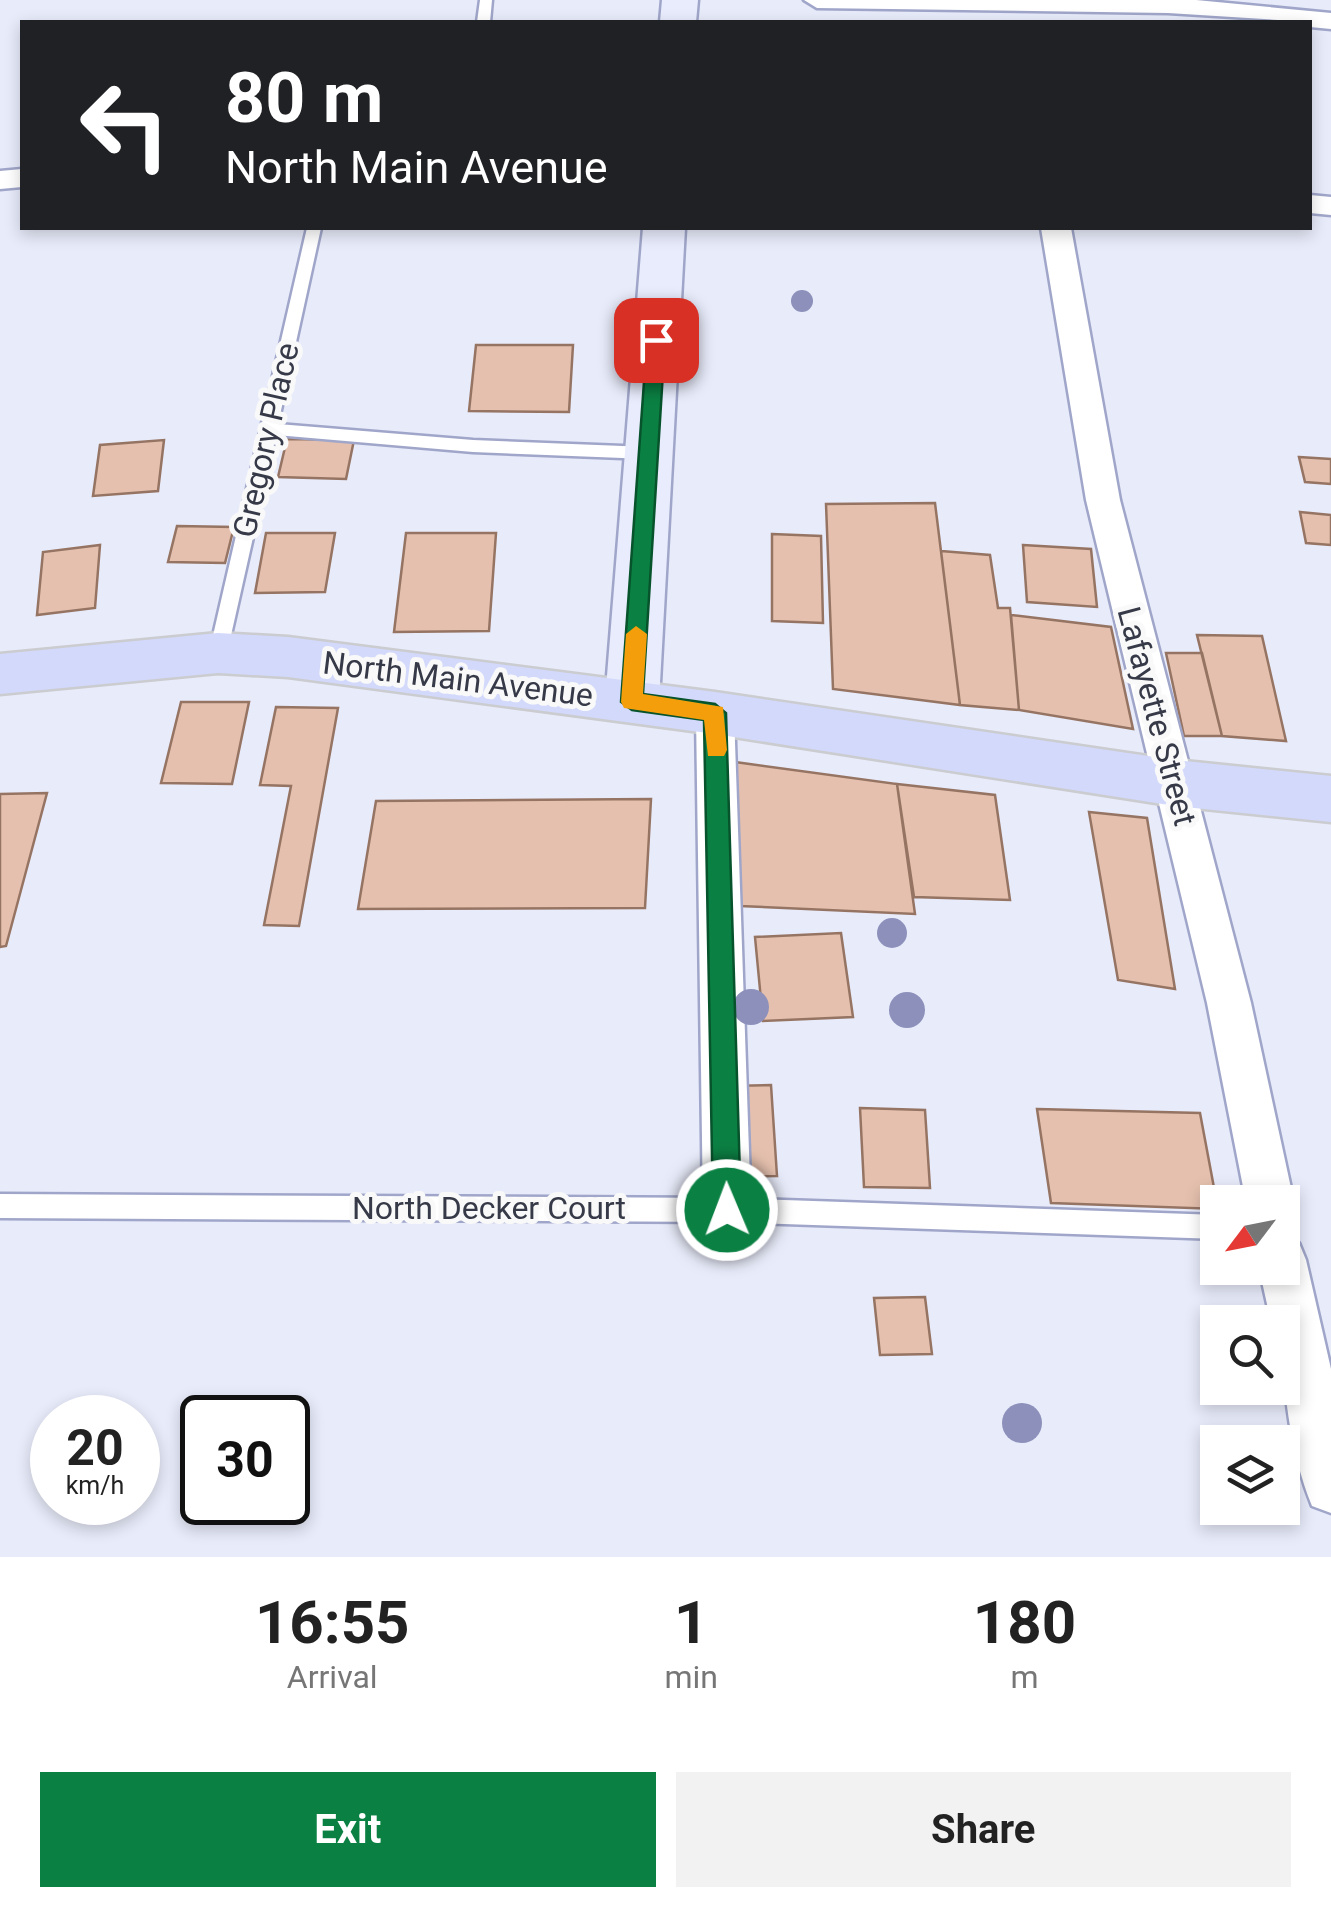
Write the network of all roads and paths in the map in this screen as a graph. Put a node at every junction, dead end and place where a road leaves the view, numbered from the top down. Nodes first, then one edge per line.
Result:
1 (818, 0) edge
2 (1331, 21) edge
3 (314, 230) edge
4 (664, 230) edge
5 (1056, 230) edge
6 (268, 430) junction
7 (648, 453) junction
8 (218, 653) junction
9 (0, 674) edge
10 (632, 702) junction
11 (715, 713) junction
12 (1176, 783) junction
13 (1331, 798) edge
14 (1266, 1185) edge
15 (0, 1206) edge
16 (727, 1210) junction
17 (1200, 1226) edge
18 (1287, 1285) edge
19 (1331, 1487) edge

1 - 2 street
3 - 6 lane, Gregory Place
4 - 7 main road
5 - 12 street, Lafayette Street
6 - 7 lane
6 - 8 lane, Gregory Place
7 - 10 main road
8 - 9 main road, North Main Avenue
8 - 10 main road, North Main Avenue
10 - 11 main road, North Main Avenue
11 - 12 main road, North Main Avenue
11 - 16 street
12 - 13 main road, North Main Avenue
12 - 14 street, Lafayette Street
15 - 16 lane, North Decker Court
16 - 17 lane, North Decker Court
18 - 19 street

